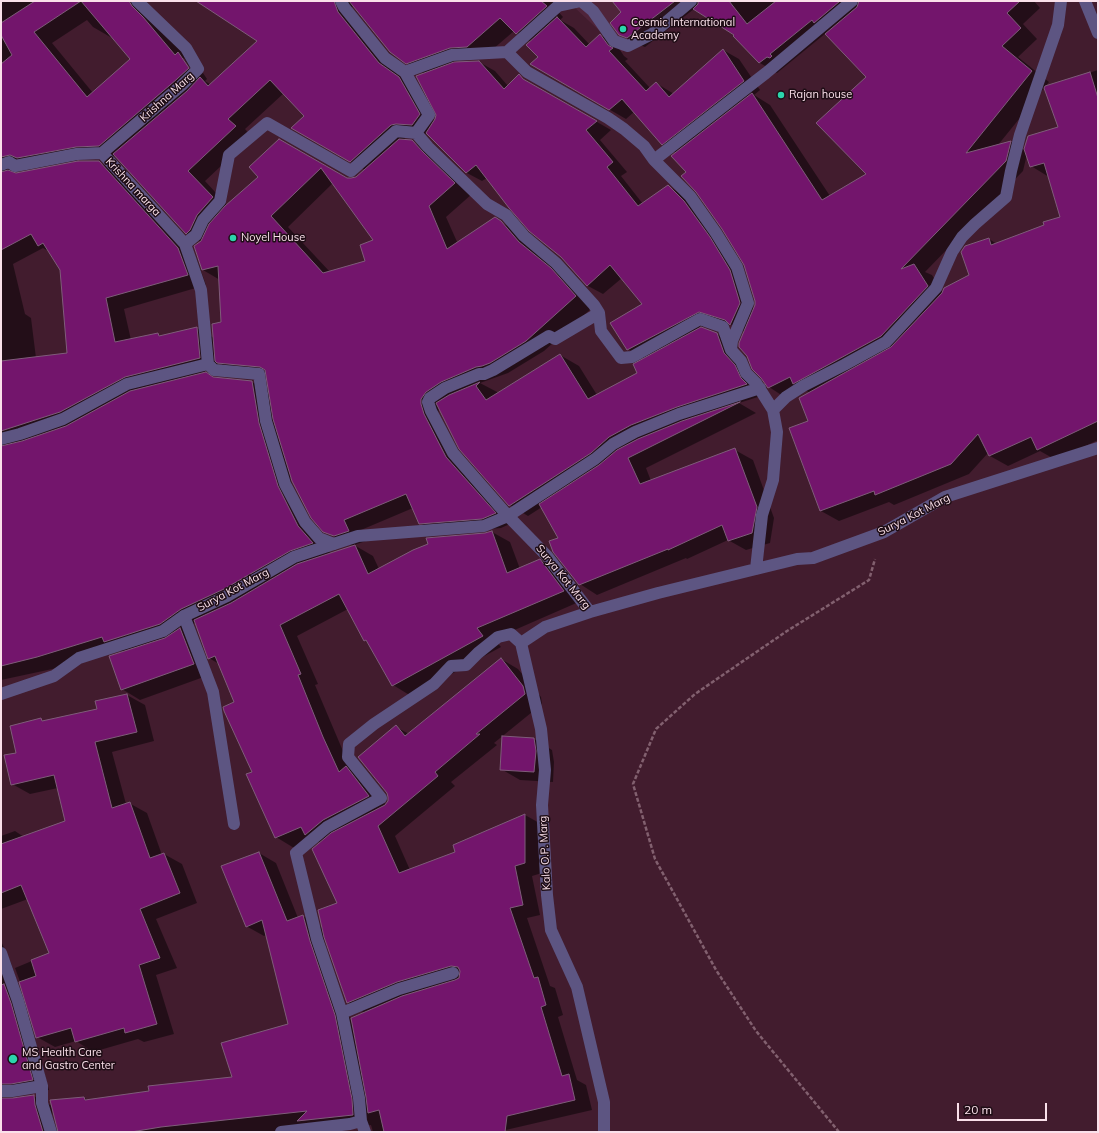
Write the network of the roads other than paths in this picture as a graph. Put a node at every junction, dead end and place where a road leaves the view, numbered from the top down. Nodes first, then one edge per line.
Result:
1 (137, 1) edge
2 (581, 1) edge
3 (691, 1) edge
4 (852, 1) edge
5 (1061, 1) edge
6 (1085, 1) edge
7 (346, 3) edge
8 (1098, 33) edge
9 (507, 52) junction
10 (405, 72) junction
11 (416, 133) junction
12 (102, 154) junction
13 (654, 160) junction
14 (1, 165) edge
15 (185, 244) junction
16 (599, 313) junction
17 (731, 350) junction
18 (208, 364) junction
19 (760, 388) junction
20 (773, 410) junction
21 (1, 439) edge
22 (1098, 448) edge
23 (508, 516) junction
24 (334, 544) junction
25 (756, 569) junction
26 (590, 612) junction
27 (184, 616) junction
28 (521, 643) junction
29 (1, 694) edge
30 (234, 824) dead end
31 (2, 959) edge
32 (453, 973) dead end
33 (342, 1013) junction
34 (42, 1086) junction
35 (1, 1091) edge
36 (363, 1126) edge
37 (51, 1132) edge
38 (281, 1132) edge
39 (604, 1132) edge

1 - 12 street, Krishna Marg
2 - 3 street
2 - 9 street
4 - 13 street
5 - 20 street
6 - 8 street
7 - 10 street
9 - 10 street
9 - 13 street
10 - 11 street
11 - 15 street
11 - 16 street
12 - 14 street, Krishna marga
12 - 15 street, Krishna marga
13 - 17 street
15 - 18 street, Krishna marga
16 - 17 street
16 - 23 street
17 - 19 street
18 - 21 street
18 - 24 street
19 - 20 street
19 - 23 street
20 - 25 street
22 - 25 street, Surya Kot Marg
23 - 24 street, Surya Kot Marg
23 - 26 street, Surya Kot Marg
24 - 27 street, Surya Kot Marg
25 - 26 street, Surya Kot Marg
26 - 28 street
27 - 29 street, Surya Kot Marg
27 - 30 street
28 - 33 street
28 - 39 street, Kalo O.P. Marg
31 - 34 street
32 - 33 street
33 - 36 street
34 - 35 street
34 - 37 street
36 - 38 street

